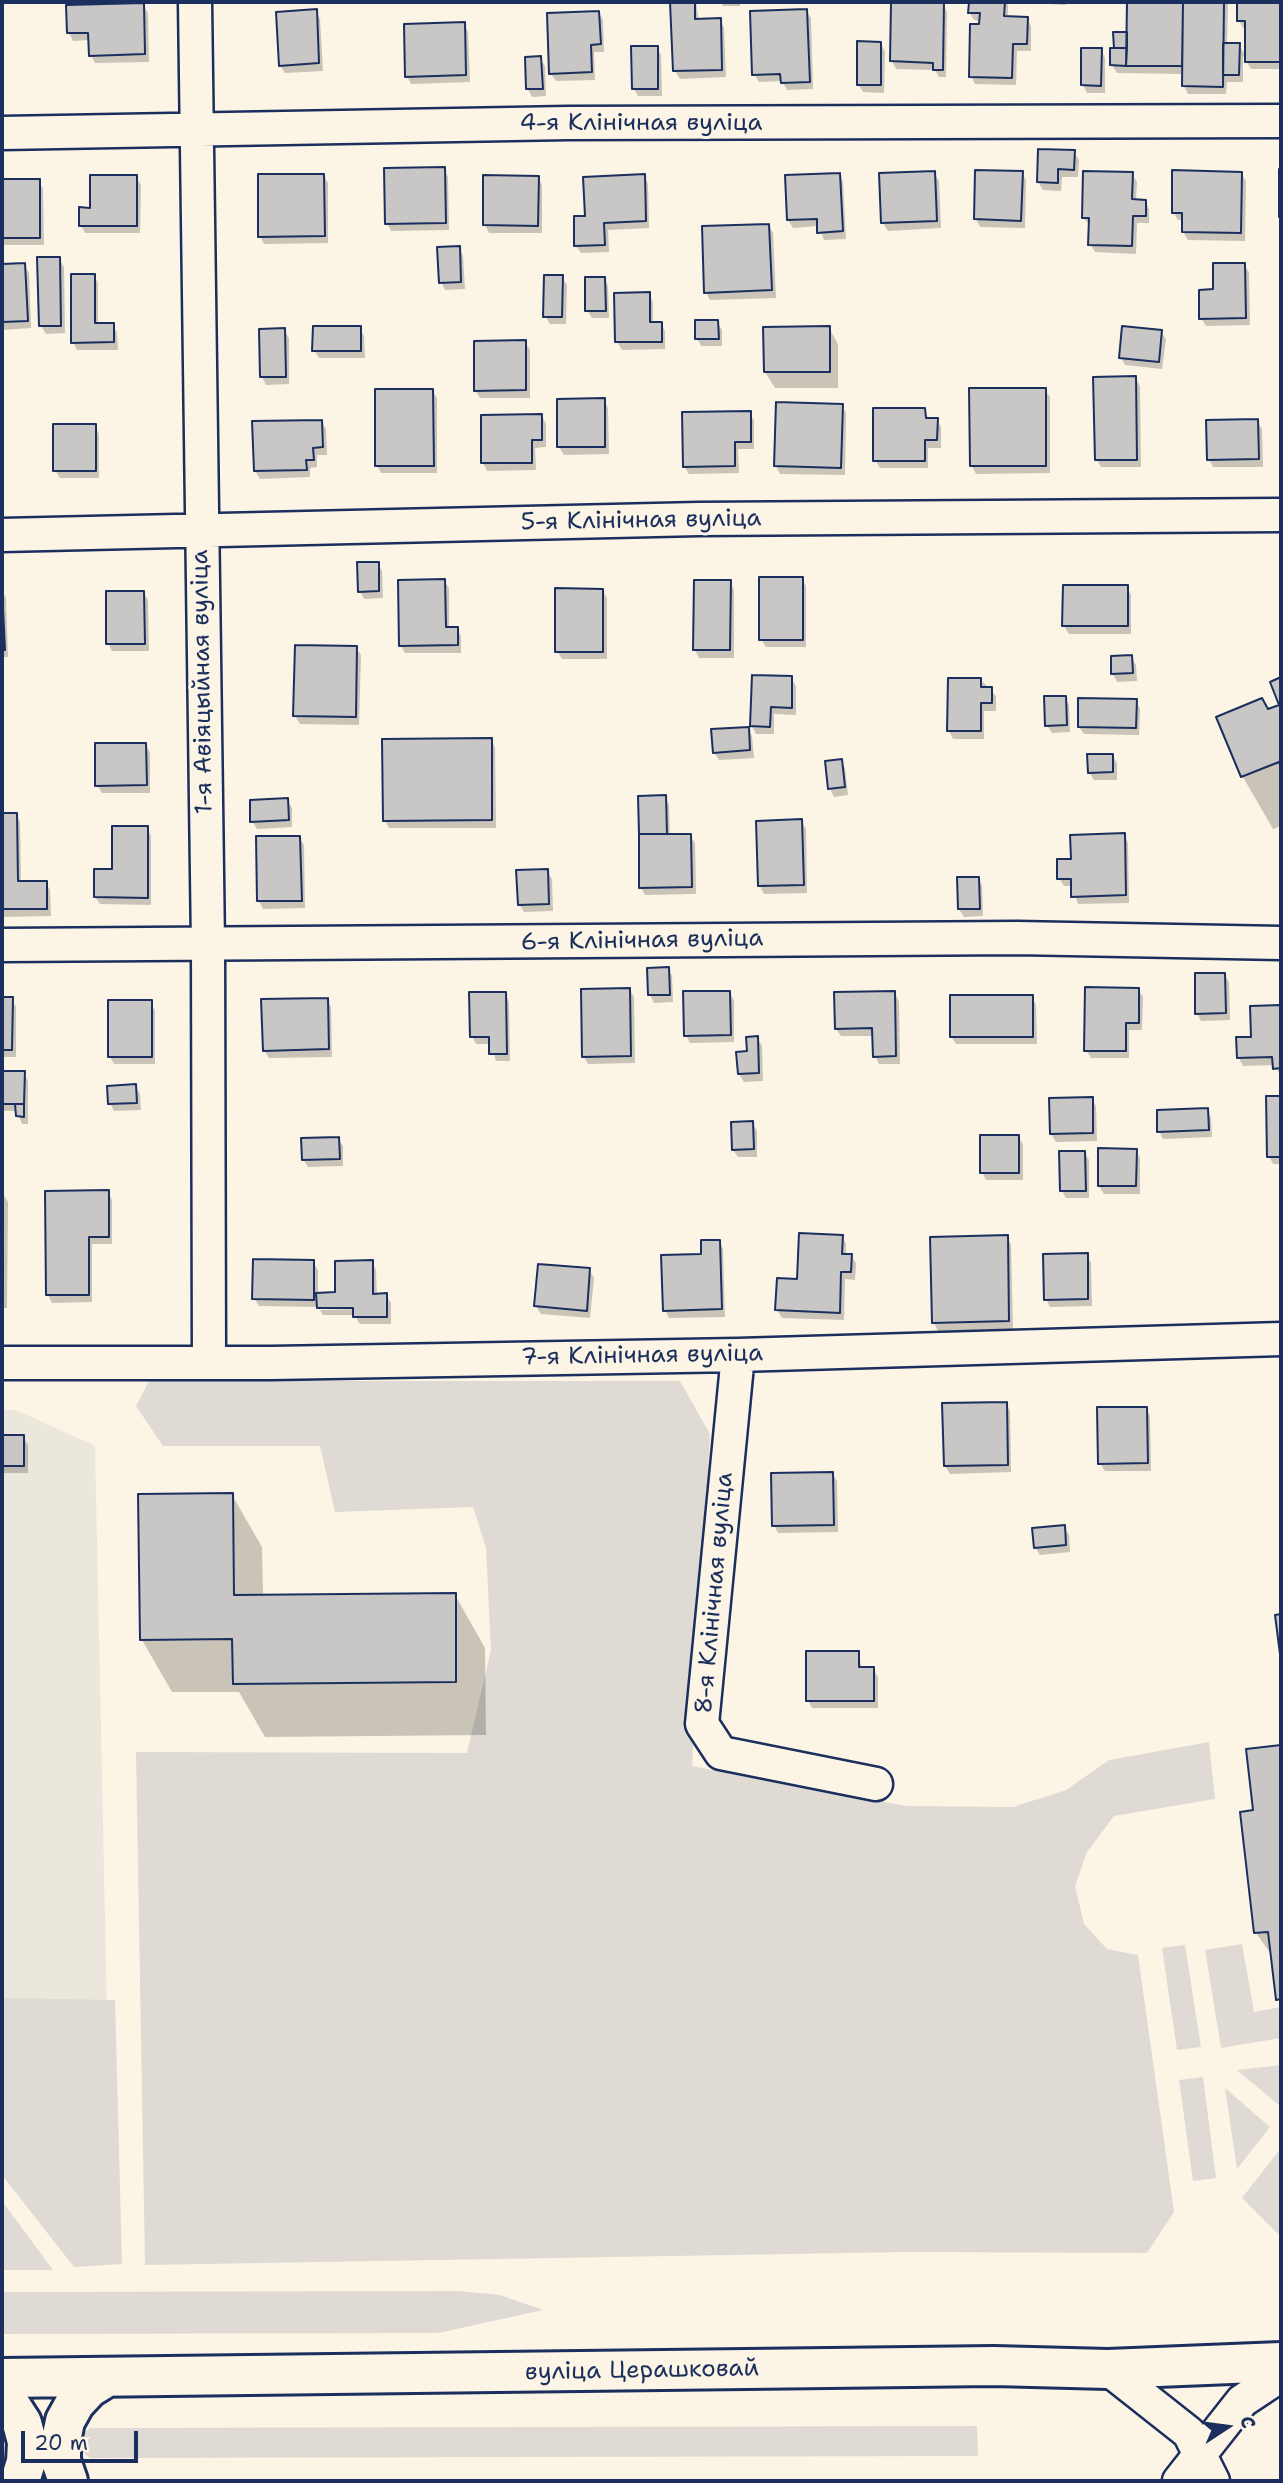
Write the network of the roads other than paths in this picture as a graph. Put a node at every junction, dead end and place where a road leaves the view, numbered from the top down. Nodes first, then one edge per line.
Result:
1 (195, 2) edge
2 (1281, 121) edge
3 (195, 130) junction
4 (2, 133) edge
5 (1281, 515) edge
6 (200, 531) junction
7 (2, 535) edge
8 (1281, 943) edge
9 (2, 945) edge
10 (208, 945) junction
11 (1281, 1339) edge
12 (738, 1355) junction
13 (2, 1363) edge
14 (209, 1363) junction
15 (876, 1784) dead end
16 (1281, 2362) edge
17 (1108, 2369) junction
18 (1281, 2375) edge
19 (107, 2377) junction
20 (2, 2378) edge
21 (2, 2392) edge
22 (1206, 2468) edge
23 (20, 2481) edge
24 (68, 2481) edge
25 (1179, 2481) edge

1 - 3 street, 1-я Авіяцыйная вуліца
2 - 3 street, 4-я Клінічная вуліца
3 - 4 street, 4-я Клінічная вуліца
3 - 6 street, 1-я Авіяцыйная вуліца
5 - 6 street, 5-я Клінічная вуліца
6 - 7 street, 5-я Клінічная вуліца
6 - 10 street, 1-я Авіяцыйная вуліца
8 - 10 street, 6-я Клінічная вуліца
9 - 10 street, 6-я Клінічная вуліца
10 - 14 street, 1-я Авіяцыйная вуліца
11 - 12 street, 7-я Клінічная вуліца
12 - 14 street, 7-я Клінічная вуліца
12 - 15 street, 8-я Клінічная вуліца
13 - 14 street, 7-я Клінічная вуліца
16 - 17 main road, вуліца Церашковай
17 - 19 main road, вуліца Церашковай
17 - 22 street
18 - 22 street
19 - 20 main road, вуліца Церашковай
19 - 24 main road
21 - 23 main road
22 - 25 street

